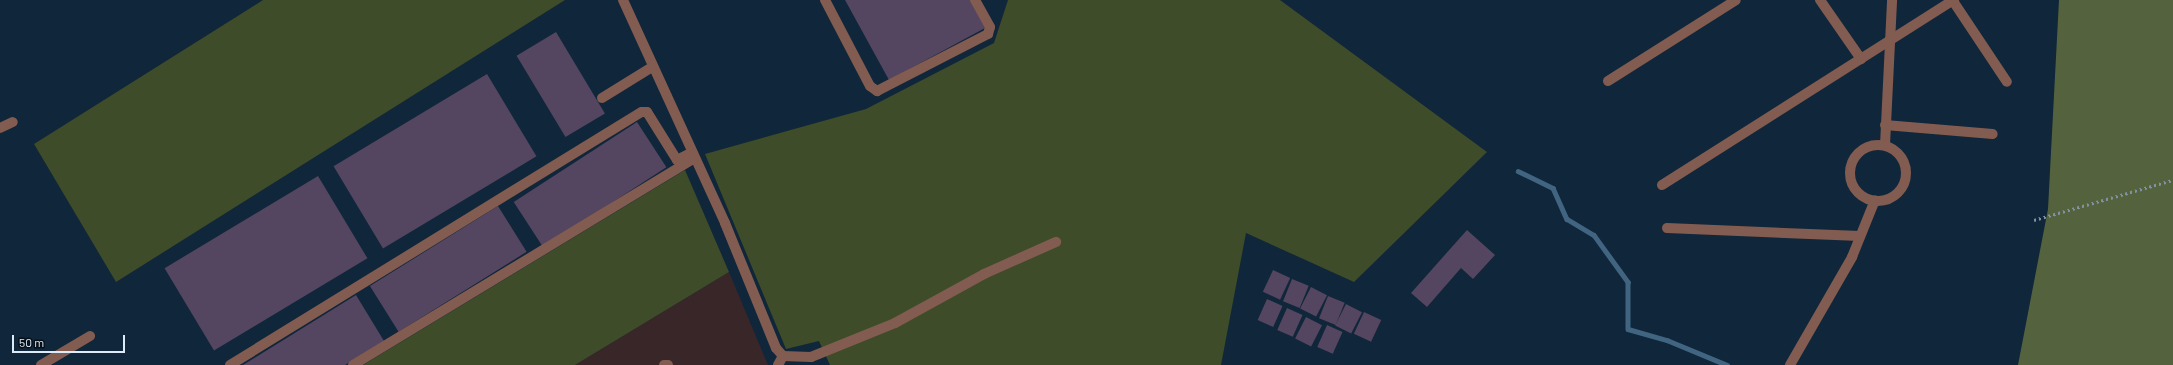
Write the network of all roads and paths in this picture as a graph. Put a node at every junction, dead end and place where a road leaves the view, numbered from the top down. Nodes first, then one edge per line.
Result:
1 (623, 0) edge
2 (825, 0) edge
3 (975, 0) edge
4 (1736, 0) edge
5 (1820, 0) edge
6 (1892, 0) edge
7 (1953, 0) edge
8 (1889, 41) junction
9 (1861, 59) junction
10 (652, 67) junction
11 (1608, 81) dead end
12 (2007, 82) dead end
13 (602, 98) dead end
14 (13, 122) dead end
15 (1886, 125) junction
16 (0, 128) edge
17 (1993, 134) dead end
18 (1885, 145) junction
19 (692, 156) junction
20 (679, 164) junction
21 (2173, 180) edge
22 (1662, 185) dead end
23 (1875, 200) junction
24 (2034, 220) dead end
25 (1667, 228) dead end
26 (1860, 236) junction
27 (1056, 242) dead end
28 (90, 336) dead end
29 (781, 361) edge
30 (813, 361) edge
31 (41, 365) edge
32 (230, 365) edge
33 (353, 365) edge
34 (664, 365) edge
35 (668, 365) edge
36 (1790, 365) edge

1 - 10 street
2 - 3 street
4 - 11 street
5 - 9 street
6 - 8 street
7 - 8 street
7 - 12 street
8 - 9 street
8 - 15 street
9 - 22 street
10 - 13 street
10 - 19 street
14 - 16 street
15 - 17 street
15 - 18 street
18 - 23 street
18 - 23 street
19 - 20 street
19 - 29 street
20 - 32 street
20 - 33 street
21 - 24 path
23 - 26 street
25 - 26 street
26 - 36 street
27 - 30 street
28 - 31 street
29 - 30 street
34 - 35 street

